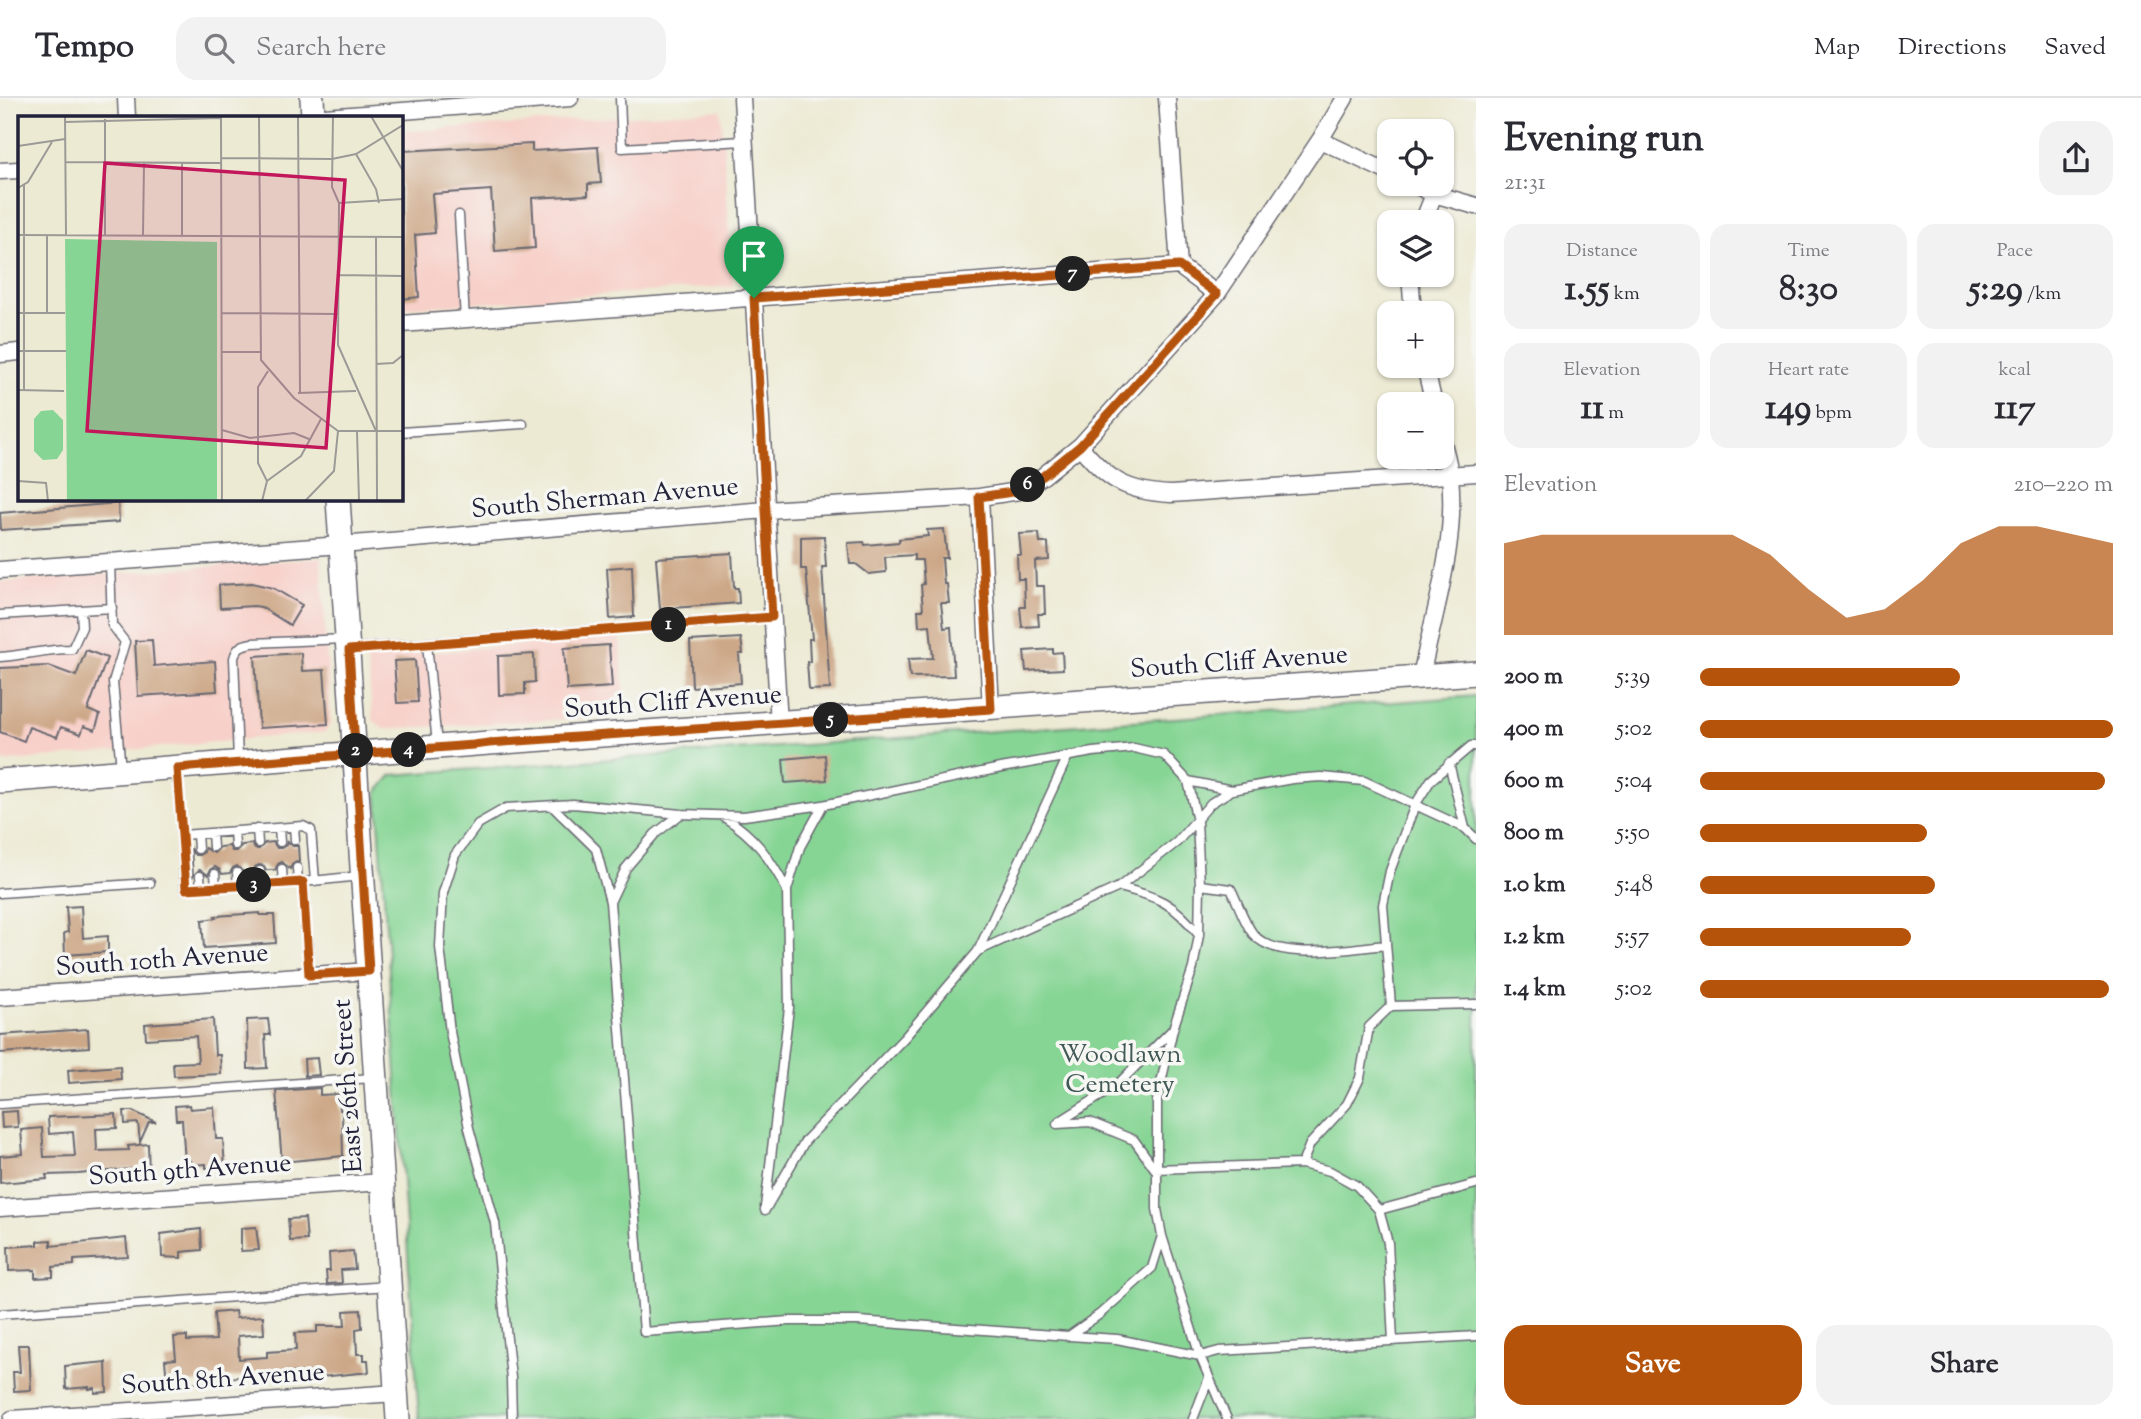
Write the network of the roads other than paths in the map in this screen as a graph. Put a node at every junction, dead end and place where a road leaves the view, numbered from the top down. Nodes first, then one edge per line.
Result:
1 (126, 98) edge
2 (312, 98) edge
3 (569, 98) edge
4 (620, 98) edge
5 (742, 98) edge
6 (1167, 98) edge
7 (1345, 98) edge
8 (527, 99) edge
9 (127, 116) edge
10 (313, 116) edge
11 (336, 116) edge
12 (1320, 140) junction
13 (744, 141) junction
14 (1377, 167) edge
15 (18, 170) edge
16 (0, 171) edge
17 (1441, 196) edge
18 (1476, 206) edge
19 (459, 215) dead end
20 (1179, 266) junction
21 (1217, 294) junction
22 (754, 298) junction
23 (465, 320) junction
24 (402, 324) edge
25 (18, 352) edge
26 (0, 354) edge
27 (523, 424) dead end
28 (402, 432) edge
29 (1080, 446) junction
30 (1449, 469) edge
31 (1476, 473) edge
32 (1450, 474) junction
33 (979, 497) junction
34 (338, 500) edge
35 (766, 510) junction
36 (341, 545) junction
37 (110, 562) junction
38 (0, 570) edge
39 (111, 608) junction
40 (81, 610) junction
41 (0, 615) edge
42 (772, 617) junction
43 (428, 643) junction
44 (348, 644) junction
45 (0, 657) edge
46 (1476, 673) edge
47 (1420, 677) junction
48 (991, 709) junction
49 (779, 724) junction
50 (1476, 746) edge
51 (437, 747) junction
52 (356, 754) junction
53 (1068, 757) junction
54 (238, 763) junction
55 (1449, 763) junction
56 (177, 768) junction
57 (122, 772) junction
58 (0, 781) edge
59 (1188, 781) junction
60 (1232, 790) junction
61 (823, 805) junction
62 (1415, 805) junction
63 (552, 806) junction
64 (681, 814) junction
65 (721, 815) junction
66 (1196, 821) junction
67 (294, 827) junction
68 (279, 828) junction
69 (1465, 828) junction
70 (257, 829) junction
71 (234, 831) junction
72 (212, 833) junction
73 (197, 834) junction
74 (182, 835) junction
75 (1476, 839) edge
76 (295, 840) dead end
77 (280, 842) dead end
78 (258, 844) dead end
79 (235, 845) dead end
80 (213, 847) dead end
81 (198, 849) dead end
82 (297, 868) dead end
83 (282, 869) dead end
84 (260, 871) dead end
85 (237, 873) dead end
86 (215, 874) dead end
87 (200, 876) dead end
88 (364, 876) junction
89 (315, 881) junction
90 (300, 882) junction
91 (150, 883) dead end
92 (283, 883) junction
93 (261, 884) junction
94 (1200, 885) junction
95 (238, 886) junction
96 (216, 887) junction
97 (1119, 887) junction
98 (201, 888) junction
99 (787, 890) junction
100 (0, 893) edge
101 (610, 902) junction
102 (1199, 935) junction
103 (1387, 945) junction
104 (978, 951) junction
105 (369, 971) junction
106 (309, 975) junction
107 (0, 997) edge
108 (1476, 1004) edge
109 (1391, 1006) junction
110 (1173, 1029) junction
111 (376, 1078) junction
112 (0, 1104) edge
113 (1302, 1164) junction
114 (1155, 1169) junction
115 (383, 1182) junction
116 (1476, 1184) edge
117 (0, 1208) edge
118 (1379, 1210) junction
119 (1162, 1236) junction
120 (390, 1286) junction
121 (0, 1314) edge
122 (1069, 1336) junction
123 (1476, 1336) edge
124 (1393, 1340) junction
125 (1200, 1356) junction
126 (1209, 1378) junction
127 (396, 1393) junction
128 (105, 1416) edge
129 (12, 1419) edge
130 (398, 1419) edge
131 (512, 1419) edge
132 (1193, 1419) edge
133 (1227, 1419) edge

1 - 9 street
2 - 10 main road
3 - 8 street
4 - 13 lane
5 - 13 street
6 - 20 street
7 - 12 street, South Sherman Avenue
8 - 11 street
12 - 14 street
12 - 21 street, South Sherman Avenue
13 - 22 street
15 - 16 street
17 - 18 street
19 - 23 lane
20 - 21 street
20 - 22 street
21 - 29 street, South Sherman Avenue
22 - 23 street
22 - 35 street
23 - 24 street
25 - 26 street
27 - 28 lane
29 - 32 street
29 - 33 street, South Sherman Avenue
30 - 32 street
31 - 32 street
32 - 47 street
33 - 35 street, South Sherman Avenue
33 - 48 street
34 - 36 main road, East 26th Street
35 - 36 street, South Sherman Avenue
35 - 42 street
36 - 37 street, South Sherman Avenue
36 - 44 main road, East 26th Street
37 - 38 street, South Sherman Avenue
37 - 39 lane
39 - 40 lane
39 - 57 lane
40 - 41 lane
40 - 45 lane
42 - 43 lane
42 - 49 street
43 - 44 lane
43 - 51 lane
44 - 52 main road, East 26th Street
44 - 54 lane
46 - 47 main road, South Cliff Avenue
47 - 48 main road, South Cliff Avenue
48 - 49 main road, South Cliff Avenue
49 - 51 main road, South Cliff Avenue
50 - 55 lane
51 - 52 main road, South Cliff Avenue
52 - 54 main road, South Cliff Avenue
52 - 88 main road, East 26th Street
53 - 59 lane
53 - 61 lane
53 - 104 lane
54 - 56 main road, South Cliff Avenue
55 - 62 lane
55 - 69 lane
56 - 57 main road, South Cliff Avenue
56 - 74 lane
57 - 58 main road, South Cliff Avenue
59 - 60 lane
59 - 66 lane
60 - 62 lane
60 - 66 lane
61 - 65 lane
61 - 99 lane
62 - 69 lane
62 - 103 lane
63 - 64 lane
63 - 101 lane
63 - 131 lane
64 - 65 lane
64 - 101 lane
65 - 99 lane
66 - 94 lane
66 - 97 lane
67 - 68 lane
67 - 76 lane
67 - 89 lane
68 - 70 lane
68 - 77 lane
69 - 75 lane
70 - 71 lane
70 - 78 lane
71 - 72 lane
71 - 79 lane
72 - 73 lane
72 - 80 lane
73 - 74 lane
73 - 81 lane
74 - 98 lane
82 - 90 lane
83 - 92 lane
84 - 93 lane
85 - 95 lane
86 - 96 lane
87 - 98 lane
88 - 89 lane
88 - 105 main road, East 26th Street
89 - 90 lane
90 - 92 lane
90 - 106 lane
91 - 100 lane
92 - 93 lane
93 - 95 lane
94 - 102 lane
94 - 103 lane
95 - 96 lane
96 - 98 lane
97 - 102 lane
97 - 104 lane
99 - 104 lane
101 - 122 lane
102 - 110 lane
103 - 109 lane
105 - 106 street, South 10th Avenue
105 - 111 main road, East 26th Street
106 - 107 street, South 10th Avenue
108 - 109 lane
109 - 113 lane
110 - 114 lane
110 - 114 lane
111 - 112 lane
111 - 115 main road, East 26th Street
113 - 114 lane
113 - 118 lane
114 - 119 lane
115 - 117 street, South 9th Avenue
115 - 120 main road, East 26th Street
116 - 118 lane
118 - 124 lane
119 - 122 lane
119 - 125 lane
120 - 121 lane
120 - 127 main road, East 26th Street
122 - 125 lane
123 - 124 lane
124 - 125 lane
125 - 126 lane
126 - 132 lane
126 - 133 lane
127 - 128 street, South 8th Avenue
127 - 130 main road, East 26th Street
128 - 129 street, South 8th Avenue

